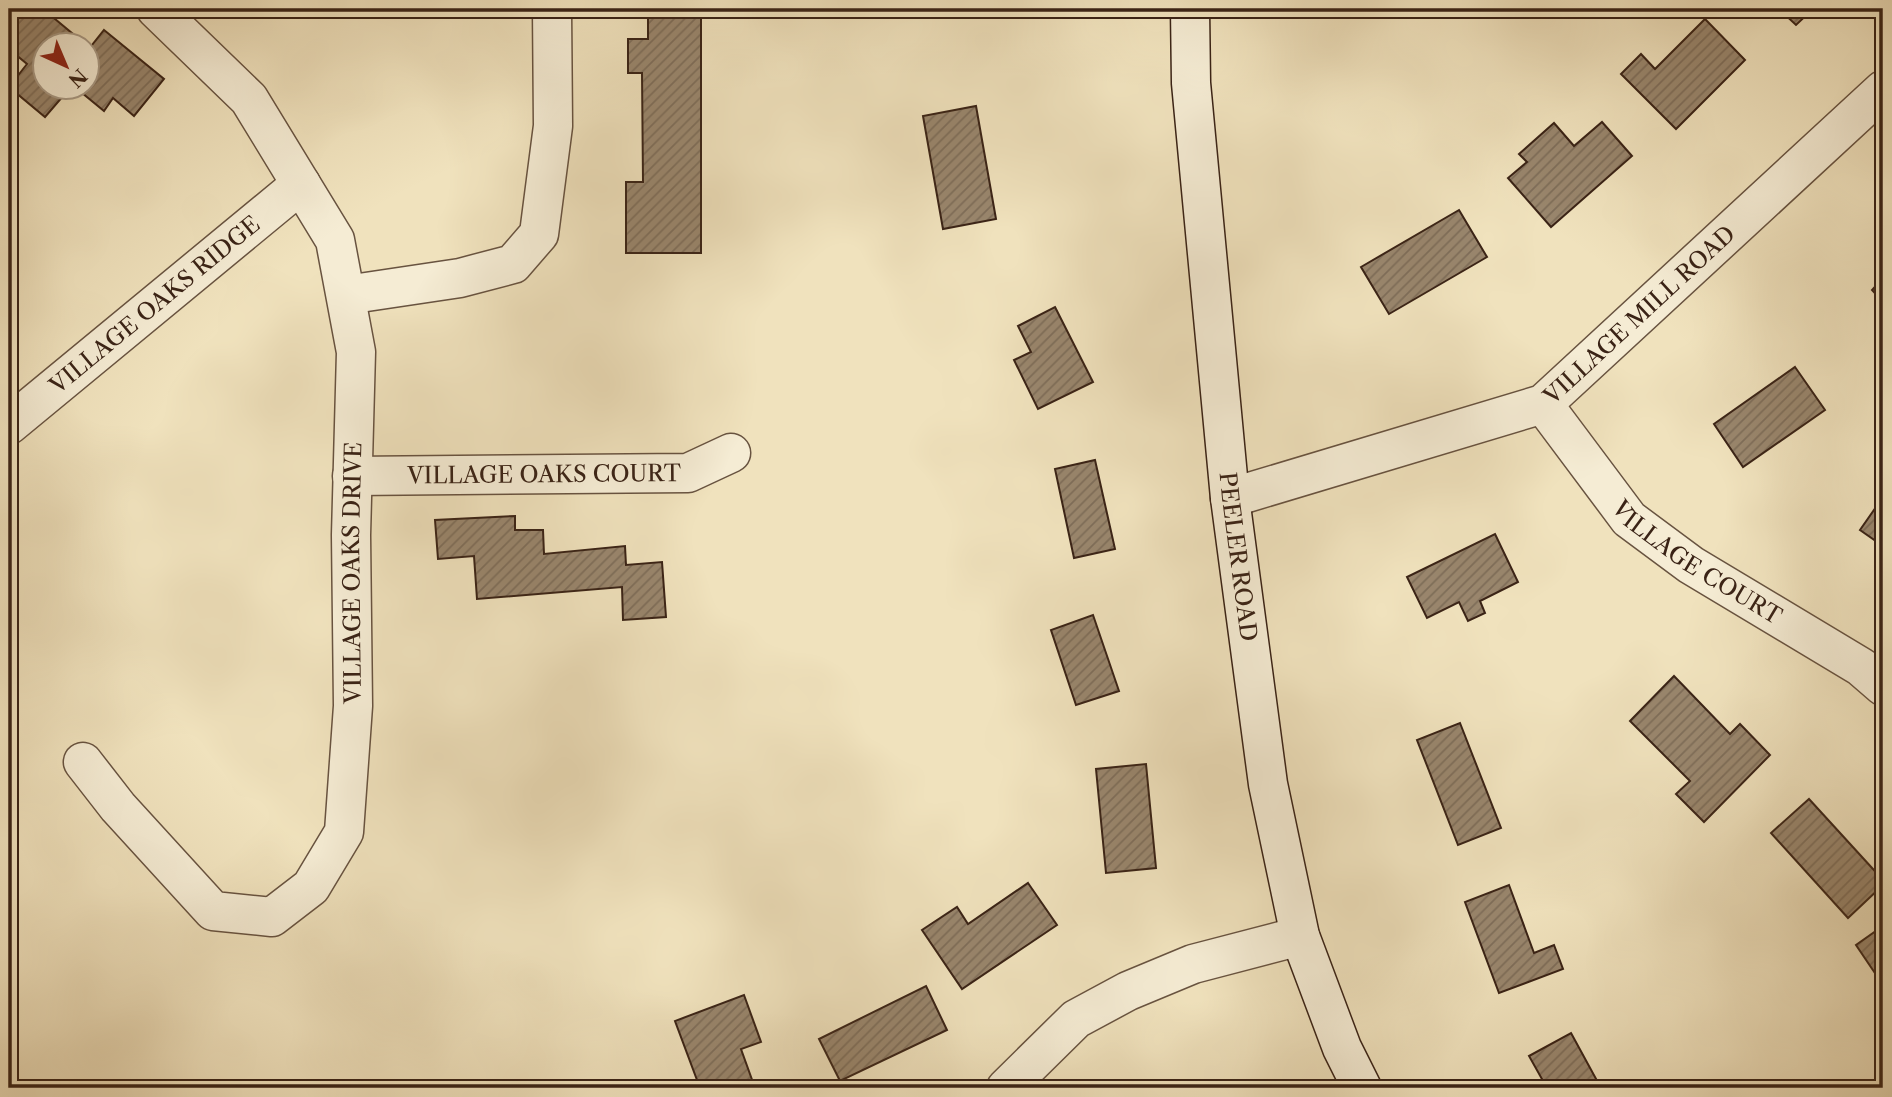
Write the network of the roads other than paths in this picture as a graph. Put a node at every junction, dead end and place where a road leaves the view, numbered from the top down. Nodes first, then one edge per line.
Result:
1 (156, 9) edge
2 (552, 9) edge
3 (1190, 9) edge
4 (1883, 90) edge
5 (301, 184) junction
6 (346, 295) junction
7 (1543, 404) junction
8 (9, 425) edge
9 (732, 453) dead end
10 (352, 476) junction
11 (1230, 498) junction
12 (1883, 685) edge
13 (83, 762) dead end
14 (1300, 936) junction
15 (1006, 1088) edge
16 (1362, 1088) edge

1 - 5 street, VILLAGE OAKS DRIVE
2 - 6 street
3 - 11 street, PEELER ROAD
4 - 7 street, VILLAGE MILL ROAD
5 - 6 street, VILLAGE OAKS DRIVE
5 - 8 street, VILLAGE OAKS RIDGE
6 - 10 street, VILLAGE OAKS DRIVE
7 - 11 street, VILLAGE MILL ROAD
7 - 12 street, VILLAGE COURT
9 - 10 street, VILLAGE OAKS COURT
10 - 13 street, VILLAGE OAKS DRIVE
11 - 14 street, PEELER ROAD
14 - 15 street
14 - 16 street, PEELER ROAD

